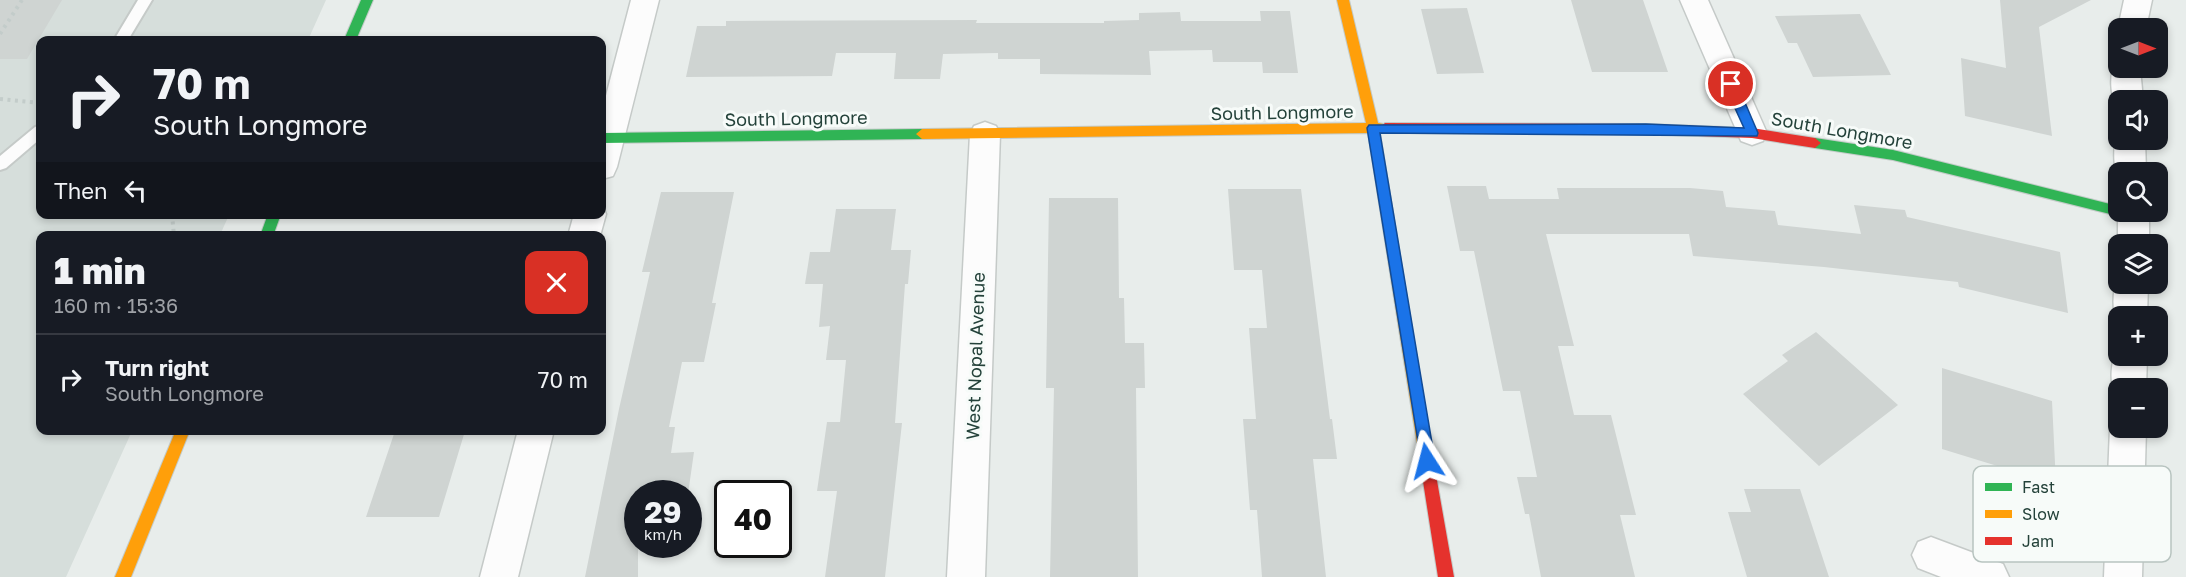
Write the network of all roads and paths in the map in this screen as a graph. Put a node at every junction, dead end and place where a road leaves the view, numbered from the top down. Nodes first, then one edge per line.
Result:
1 (22, 0) edge
2 (145, 0) edge
3 (367, 0) edge
4 (645, 0) edge
5 (1343, 0) edge
6 (1694, 0) edge
7 (2138, 0) edge
8 (2134, 18) edge
9 (0, 34) edge
10 (123, 36) edge
11 (352, 36) edge
12 (0, 99) edge
13 (36, 103) edge
14 (1373, 128) junction
15 (1752, 133) junction
16 (36, 134) edge
17 (984, 134) junction
18 (606, 135) edge
19 (606, 138) edge
20 (2, 164) dead end
21 (2133, 224) edge
22 (181, 435) edge
23 (535, 435) edge
24 (2128, 438) edge
25 (2127, 466) edge
26 (1931, 555) dead end
27 (2124, 562) edge
28 (123, 577) edge
29 (500, 577) edge
30 (966, 577) edge
31 (1446, 577) edge
32 (1990, 577) edge
33 (2123, 577) edge

1 - 9 path
2 - 10 lane
3 - 11 street
4 - 18 street
5 - 14 street
6 - 15 street
7 - 8 street
12 - 13 path
14 - 15 street, South Longmore
14 - 17 street, South Longmore
14 - 31 street
15 - 21 street, South Longmore
16 - 20 lane
17 - 19 street, South Longmore
17 - 30 street, West Nopal Avenue
22 - 28 street
23 - 29 street
24 - 25 street
26 - 32 street
27 - 33 street

